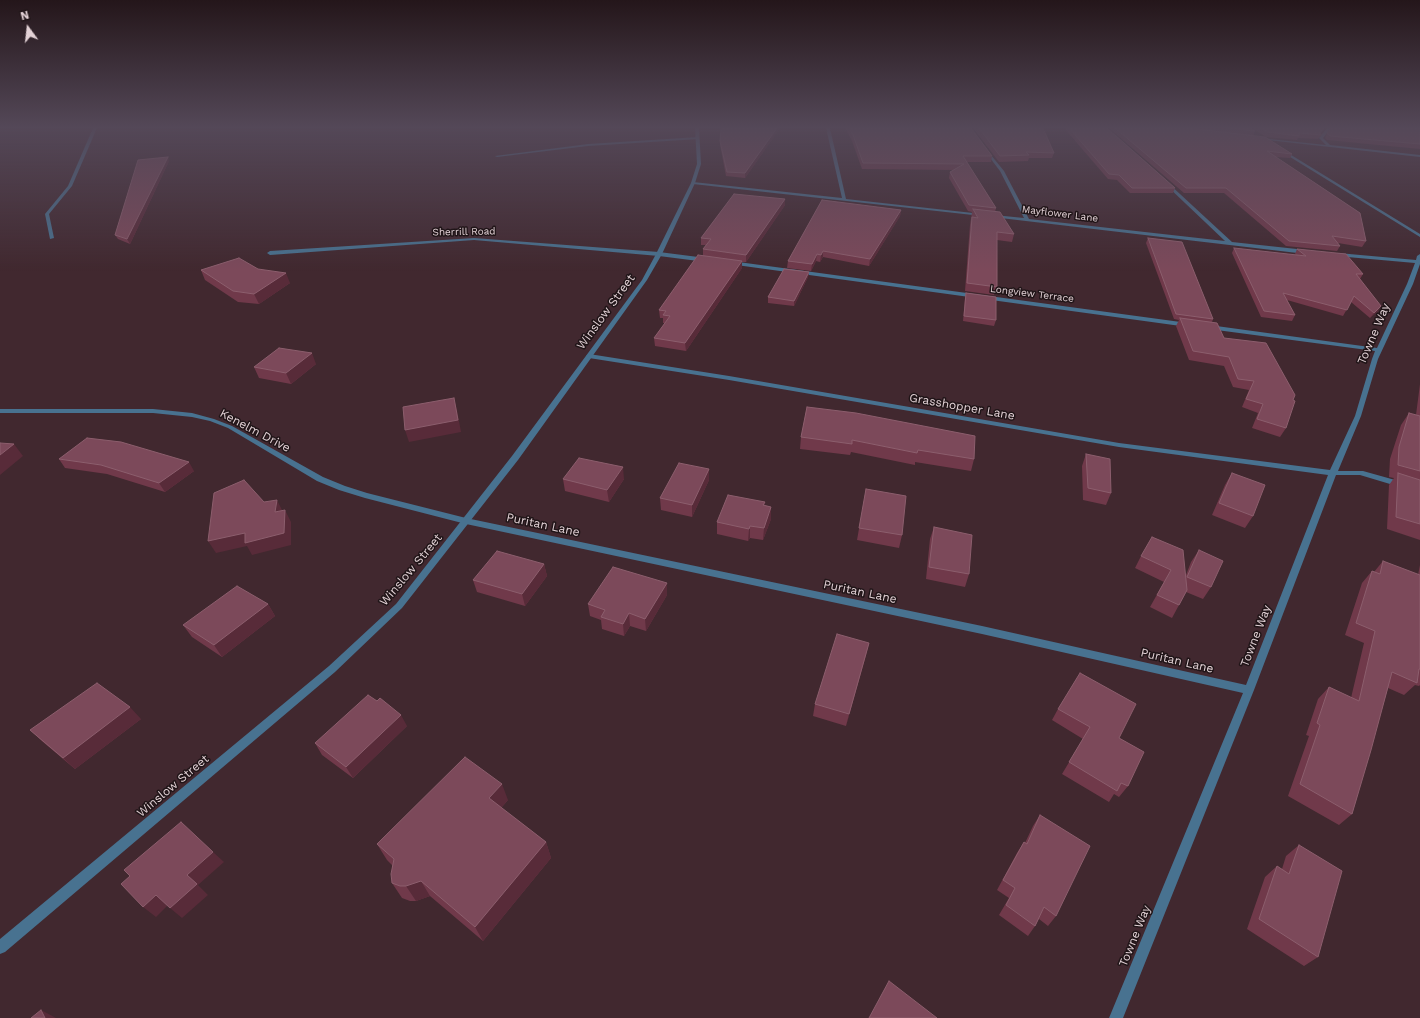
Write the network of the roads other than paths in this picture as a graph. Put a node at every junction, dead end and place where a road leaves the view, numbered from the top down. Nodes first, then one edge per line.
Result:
1 (75, 176) edge
2 (695, 176) edge
3 (839, 176) edge
4 (1004, 176) edge
5 (1323, 176) edge
6 (1161, 178) edge
7 (693, 183) junction
8 (844, 199) junction
9 (1027, 220) junction
10 (1420, 236) edge
11 (52, 238) dead end
12 (1230, 243) junction
13 (270, 253) dead end
14 (1313, 253) edge
15 (659, 254) junction
16 (1336, 255) edge
17 (1419, 259) edge
18 (711, 260) edge
19 (726, 262) edge
20 (1193, 325) edge
21 (1201, 326) edge
22 (1379, 350) junction
23 (589, 356) junction
24 (0, 411) edge
25 (1333, 473) junction
26 (1420, 490) edge
27 (466, 521) junction
28 (1249, 690) junction
29 (0, 947) edge
30 (1116, 1018) edge

1 - 11 street
2 - 7 street, Winslow Street
3 - 8 street
4 - 9 street
5 - 10 street
6 - 12 street
7 - 8 street, Mayflower Lane
7 - 15 street, Winslow Street
8 - 9 street, Mayflower Lane
9 - 12 street, Mayflower Lane
12 - 14 street, Mayflower Lane
13 - 15 street, Sherrill Road
15 - 18 street
15 - 23 street, Winslow Street
16 - 17 street
17 - 22 street, Towne Way
19 - 20 street, Longview Terrace
21 - 22 street
22 - 25 street, Towne Way
23 - 25 street, Grasshopper Lane
23 - 27 street, Winslow Street
24 - 27 street, Kenelm Drive
25 - 26 street, Grasshopper Lane
25 - 28 street, Towne Way
27 - 28 street, Puritan Lane
27 - 29 street, Winslow Street
28 - 30 street, Towne Way

